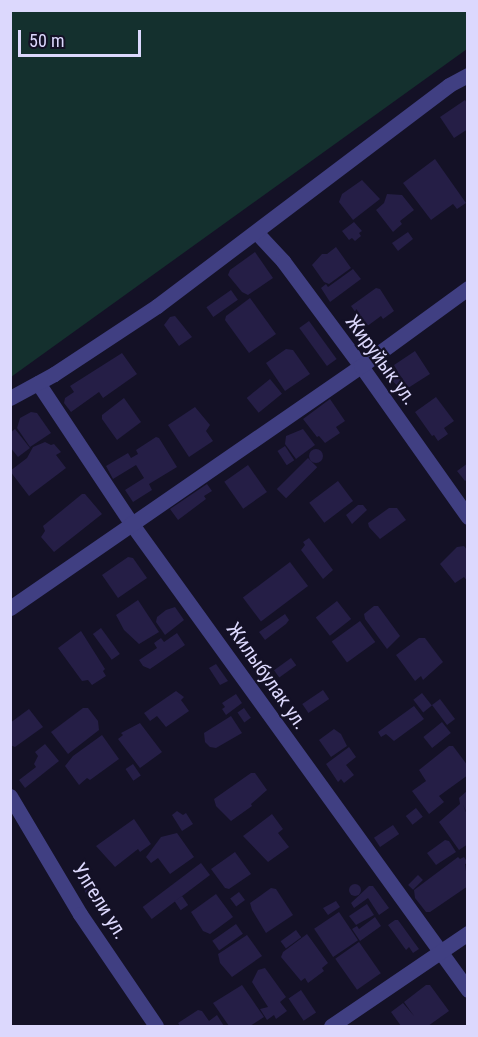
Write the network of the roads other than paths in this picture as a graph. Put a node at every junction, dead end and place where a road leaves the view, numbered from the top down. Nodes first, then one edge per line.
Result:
1 (468, 75) edge
2 (256, 232) junction
3 (468, 288) edge
4 (361, 366) junction
5 (38, 383) junction
6 (10, 398) edge
7 (468, 517) edge
8 (131, 523) junction
9 (10, 608) edge
10 (10, 796) edge
11 (468, 933) edge
12 (440, 952) junction
13 (468, 990) edge
14 (156, 1026) edge
15 (331, 1026) edge

1 - 2 street
2 - 4 street, Жируйык ул.
2 - 5 street
3 - 4 street
4 - 7 street, Жируйык ул.
4 - 8 street
5 - 6 street
5 - 8 street, Жилыбулак ул.
8 - 9 street
8 - 12 street, Жилыбулак ул.
10 - 14 street, Улгели ул.
11 - 12 street
12 - 13 street, Жилыбулак ул.
12 - 15 street

